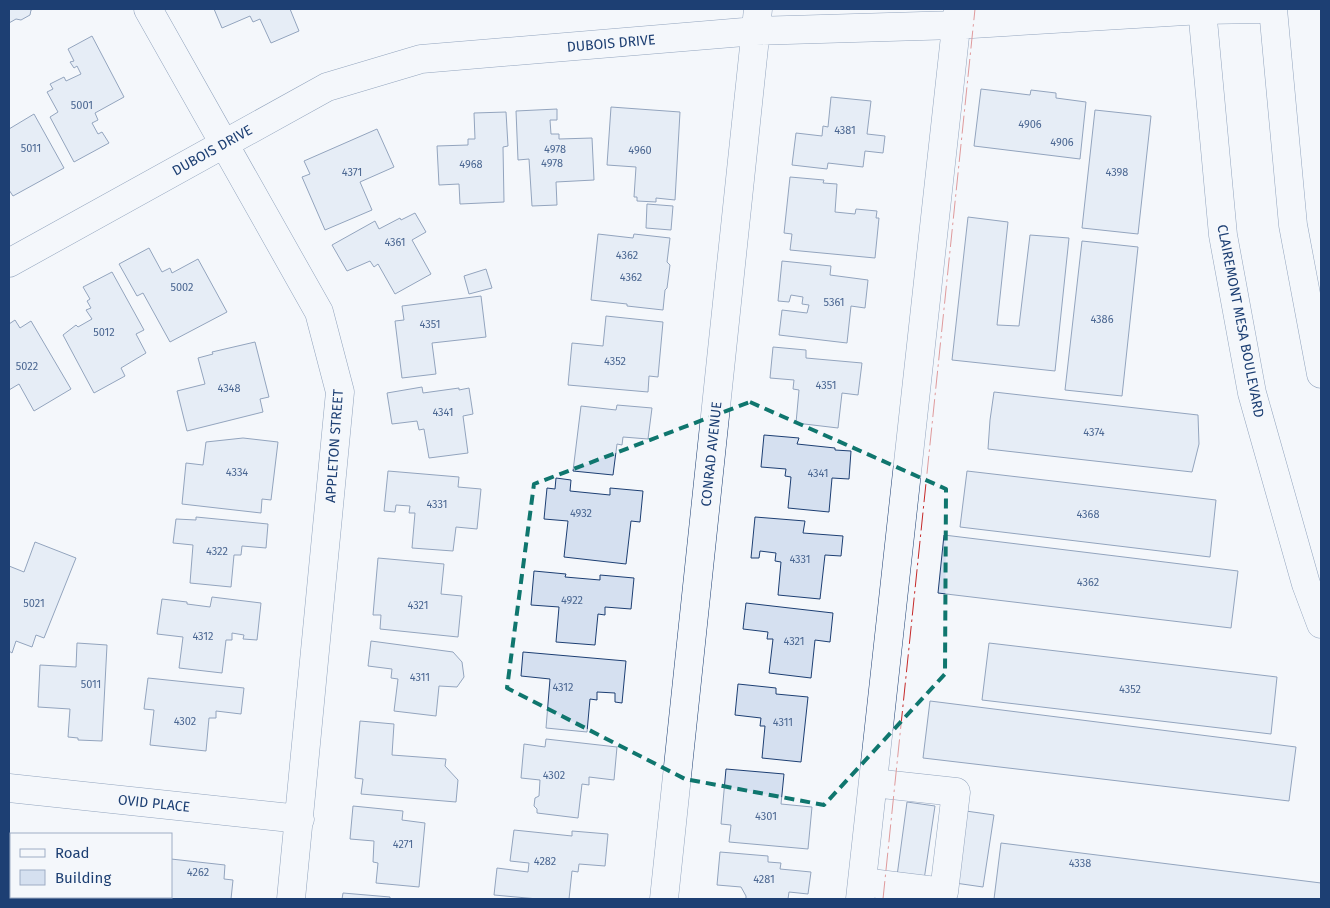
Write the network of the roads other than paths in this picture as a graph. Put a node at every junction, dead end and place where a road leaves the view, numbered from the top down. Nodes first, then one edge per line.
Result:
1 (148, 9) edge
2 (1262, 9) edge
3 (1273, 9) edge
4 (1202, 10) edge
5 (957, 17) edge
6 (757, 20) edge
7 (223, 143) junction
8 (9, 263) edge
9 (1321, 374) edge
10 (1321, 624) edge
11 (873, 783) junction
12 (9, 788) edge
13 (300, 818) junction
14 (861, 891) edge
15 (291, 899) edge
16 (664, 899) edge

1 - 7 street, APPLETON STREET
2 - 4 street, DUBOIS DRIVE
3 - 9 street
4 - 5 street, DUBOIS DRIVE
4 - 10 street, CLAIREMONT MESA BOULEVARD
5 - 6 street, DUBOIS DRIVE
5 - 11 street
6 - 7 street, DUBOIS DRIVE
6 - 16 street, CONRAD AVENUE
7 - 8 street, DUBOIS DRIVE
7 - 13 street, APPLETON STREET
11 - 14 street
11 - 14 street
12 - 13 street, OVID PLACE
13 - 15 street, APPLETON STREET

